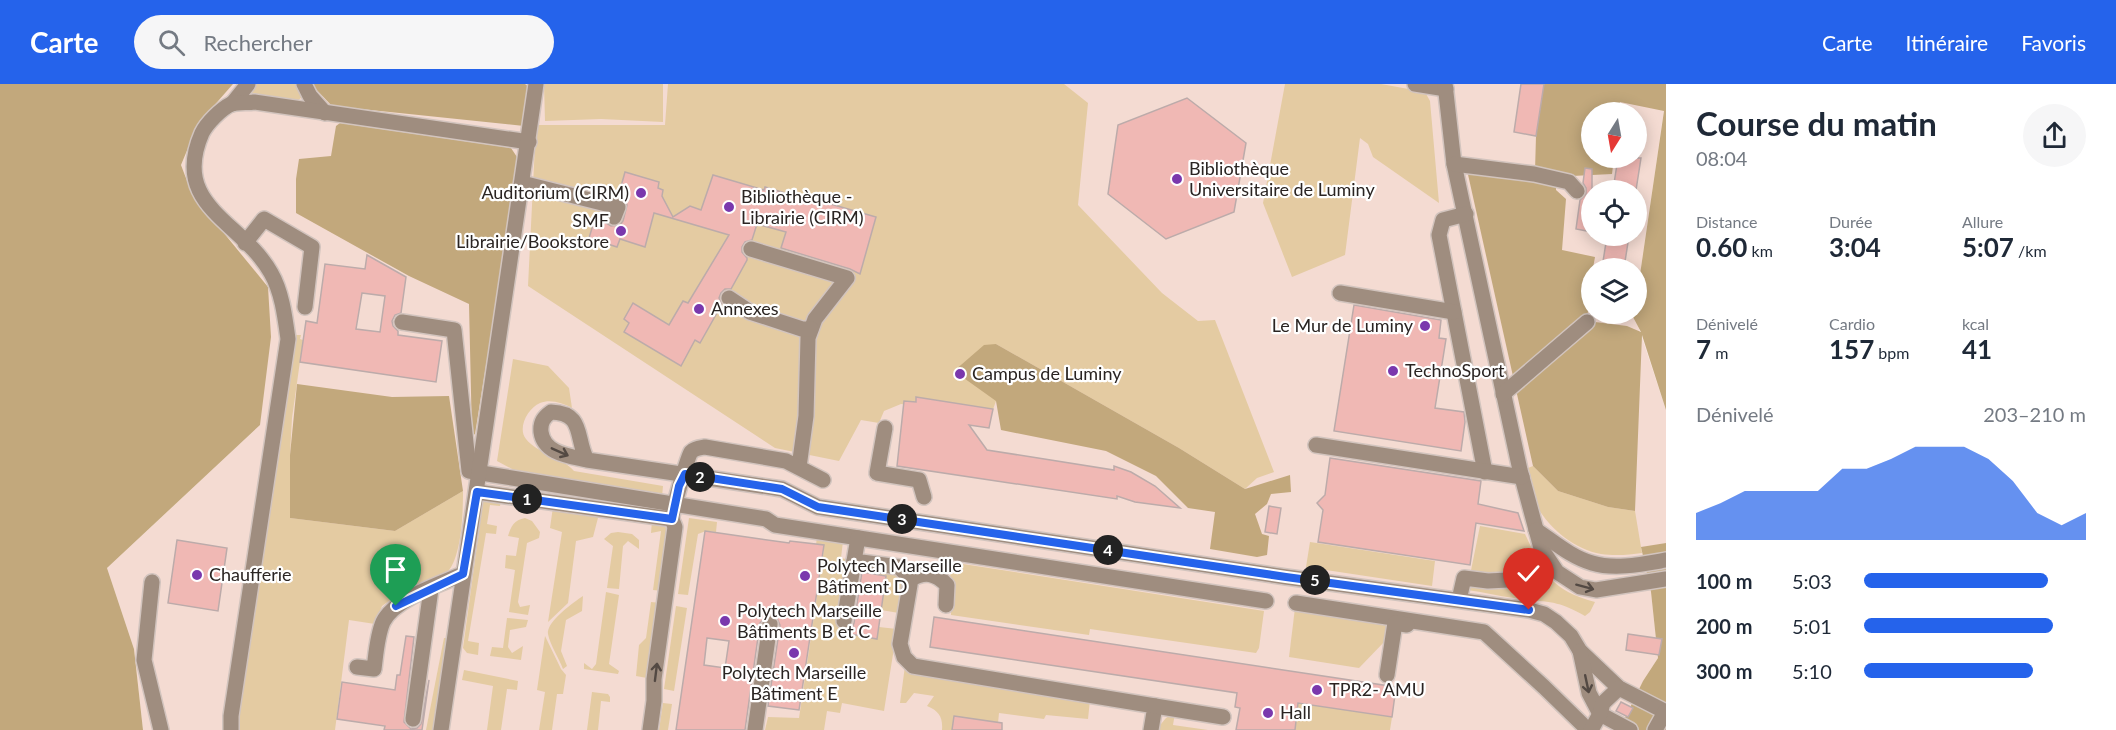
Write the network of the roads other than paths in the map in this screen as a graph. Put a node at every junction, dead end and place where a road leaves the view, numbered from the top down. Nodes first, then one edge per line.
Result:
1 (248, 84) edge
2 (304, 84) edge
3 (536, 84) edge
4 (1416, 84) edge
5 (1445, 86) edge
6 (232, 104) junction
7 (326, 113) junction
8 (528, 142) junction
9 (1454, 164) junction
10 (522, 183) junction
11 (1577, 191) dead end
12 (1466, 214) junction
13 (614, 217) dead end
14 (245, 243) junction
15 (751, 249) dead end
16 (1340, 293) dead end
17 (729, 298) dead end
18 (305, 307) dead end
19 (1454, 312) junction
20 (402, 322) dead end
21 (1585, 324) edge
22 (811, 329) junction
23 (1503, 394) junction
24 (885, 428) dead end
25 (1316, 445) dead end
26 (587, 460) dead end
27 (799, 467) junction
28 (1485, 472) junction
29 (480, 474) junction
30 (685, 474) junction
31 (1522, 477) junction
32 (822, 480) dead end
33 (477, 492) junction
34 (924, 497) dead end
35 (676, 504) junction
36 (672, 519) junction
37 (1536, 530) junction
38 (858, 538) junction
39 (1548, 560) junction
40 (1666, 560) edge
41 (854, 561) junction
42 (463, 574) junction
43 (910, 579) junction
44 (1666, 579) edge
45 (153, 582) dead end
46 (431, 589) junction
47 (1459, 600) junction
48 (1266, 601) dead end
49 (1296, 603) dead end
50 (946, 606) dead end
51 (844, 621) dead end
52 (770, 624) dead end
53 (1580, 651) junction
54 (357, 667) dead end
55 (1387, 675) dead end
56 (1619, 688) junction
57 (1155, 706) junction
58 (1665, 712) edge
59 (1600, 714) junction
60 (1222, 717) dead end
61 (413, 719) dead end
62 (1585, 728) edge
63 (161, 730) edge
64 (231, 730) edge
65 (441, 730) edge
66 (650, 730) edge
67 (755, 730) edge
68 (1151, 730) edge
69 (1630, 730) edge
70 (1655, 730) edge

1 - 6 street
2 - 7 street
3 - 8 street
4 - 5 street
5 - 9 street
6 - 7 street
6 - 14 street
7 - 8 street
8 - 10 street
9 - 11 street
9 - 12 street
10 - 13 street
10 - 29 street
12 - 19 street
12 - 23 street
14 - 18 street
14 - 64 street
15 - 22 street
16 - 19 street
17 - 22 street
19 - 28 street
20 - 29 street
21 - 23 street
22 - 27 street
23 - 31 street
24 - 34 street
25 - 28 street
26 - 30 street
27 - 30 street
27 - 32 street
28 - 31 street
29 - 33 street
29 - 35 street
30 - 35 street
30 - 47 street
31 - 37 street
33 - 36 street
33 - 42 street
35 - 36 street
35 - 38 street
66 -> 36 street
37 - 39 street
37 - 40 street
38 - 41 street
38 - 48 street
39 -> 44 street
39 - 47 street
41 - 43 street
41 - 51 street
42 - 46 street
42 - 65 street
43 - 50 street
43 - 57 street
45 - 63 street
46 - 54 street
46 - 61 street
47 - 53 street
49 - 62 street
52 - 67 street
53 - 56 street
53 -> 59 street
55 - 62 street
56 - 58 street
56 - 59 street
57 - 60 street
57 - 68 street
58 - 70 street
59 - 62 street
59 - 69 street

